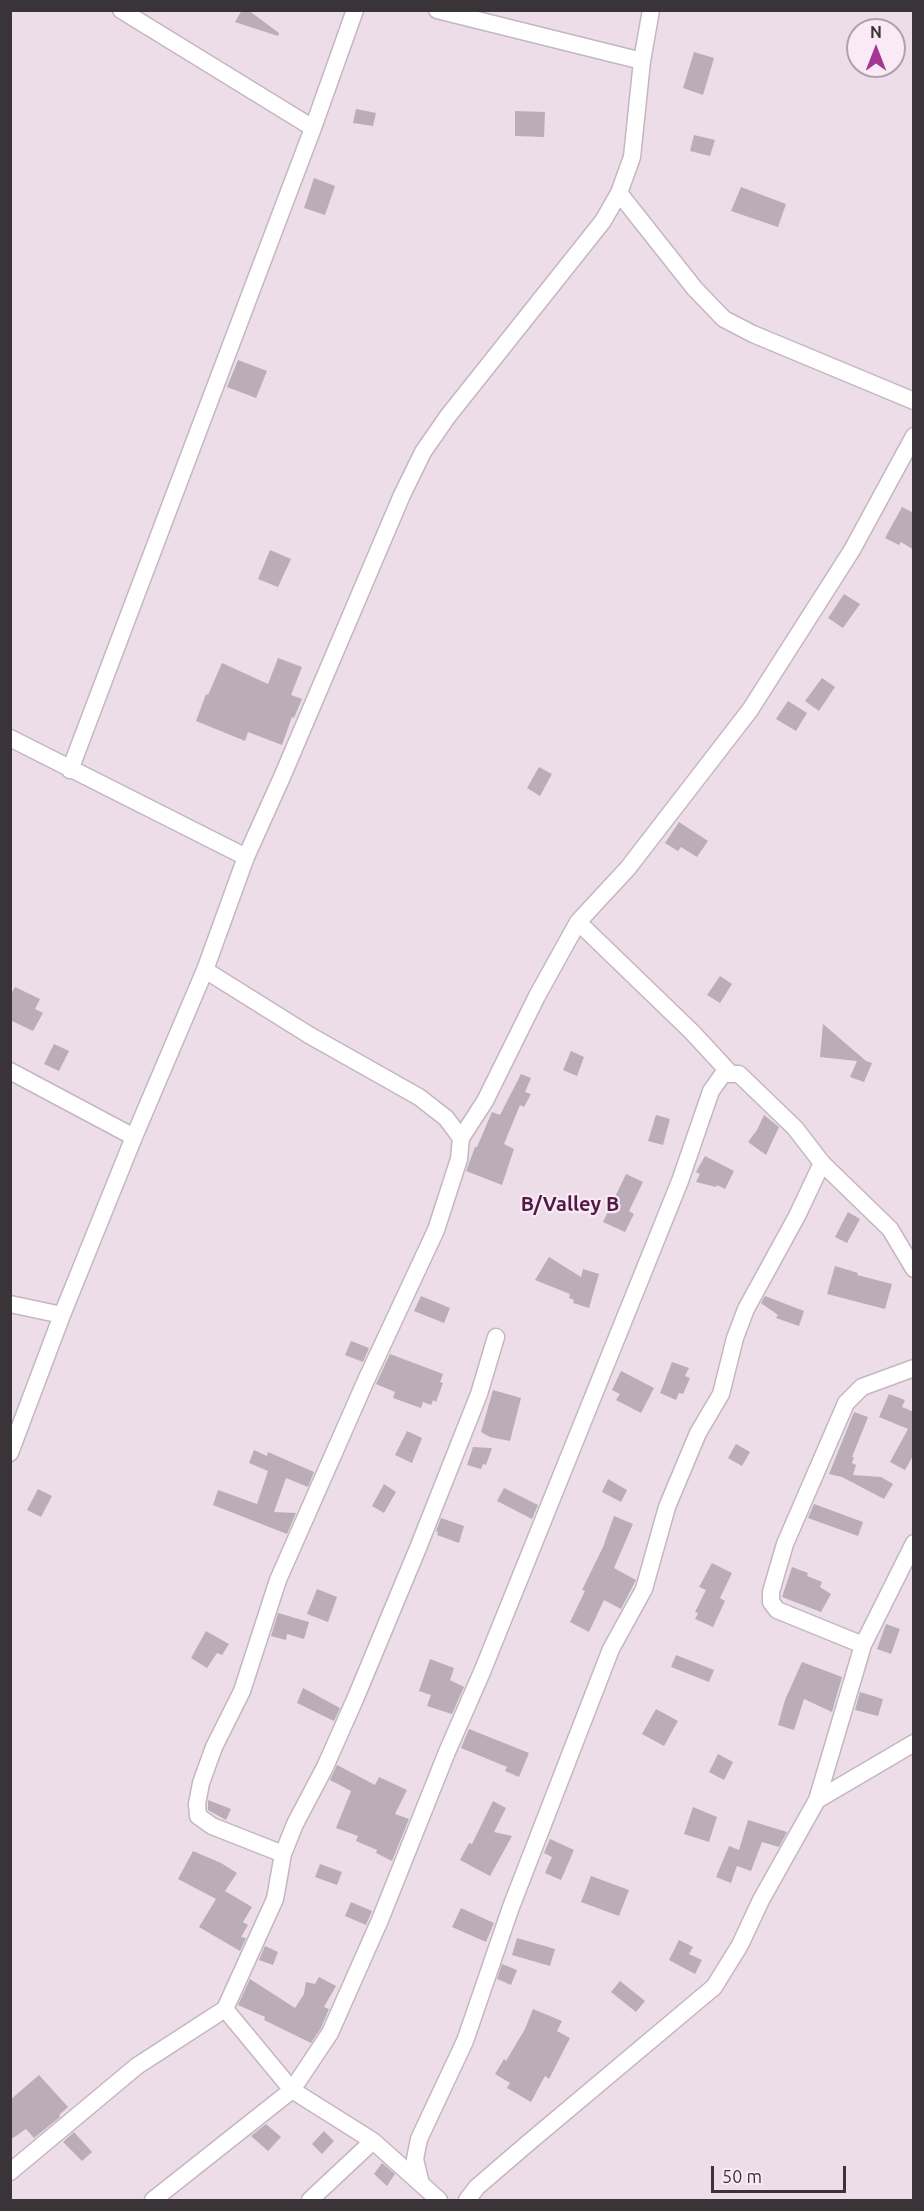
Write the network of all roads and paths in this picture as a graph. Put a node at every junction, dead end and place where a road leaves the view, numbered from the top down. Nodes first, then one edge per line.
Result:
1 (121, 10) edge
2 (355, 10) edge
3 (437, 10) edge
4 (651, 10) edge
5 (642, 61) junction
6 (313, 128) junction
7 (619, 193) junction
8 (914, 401) edge
9 (914, 436) edge
10 (10, 738) edge
11 (70, 770) junction
12 (246, 857) junction
13 (578, 922) junction
14 (205, 970) junction
15 (10, 1071) edge
16 (729, 1072) junction
17 (134, 1137) junction
18 (461, 1138) junction
19 (822, 1163) junction
20 (914, 1269) edge
21 (10, 1304) edge
22 (62, 1316) junction
23 (496, 1337) dead end
24 (914, 1368) edge
25 (10, 1453) edge
26 (914, 1543) edge
27 (909, 1563) edge
28 (862, 1645) junction
29 (914, 1743) edge
30 (817, 1800) junction
31 (283, 1854) junction
32 (225, 2009) junction
33 (292, 2090) junction
34 (373, 2141) junction
35 (10, 2172) edge
36 (421, 2184) junction
37 (153, 2200) edge
38 (310, 2200) edge
39 (439, 2200) edge
40 (467, 2200) edge

1 - 6 street
2 - 6 street
3 - 5 street
4 - 5 street
5 - 7 street
6 - 11 street
7 - 8 street
7 - 12 street
9 - 13 street
10 - 11 street
11 - 12 street
12 - 14 street
13 - 16 street
13 - 18 street
14 - 17 street
14 - 18 street
15 - 17 street
16 - 19 street
16 - 33 street
17 - 22 street
18 - 31 street
19 - 20 street
19 - 36 street
21 - 22 street
22 - 25 street
23 - 31 street
24 - 28 street
26 - 27 street
27 - 28 street
28 - 30 street
29 - 30 street
30 - 40 street
31 - 32 street
32 - 33 street
32 - 35 street
33 - 34 street
33 - 37 street
34 - 36 street
34 - 38 street
36 - 39 street

